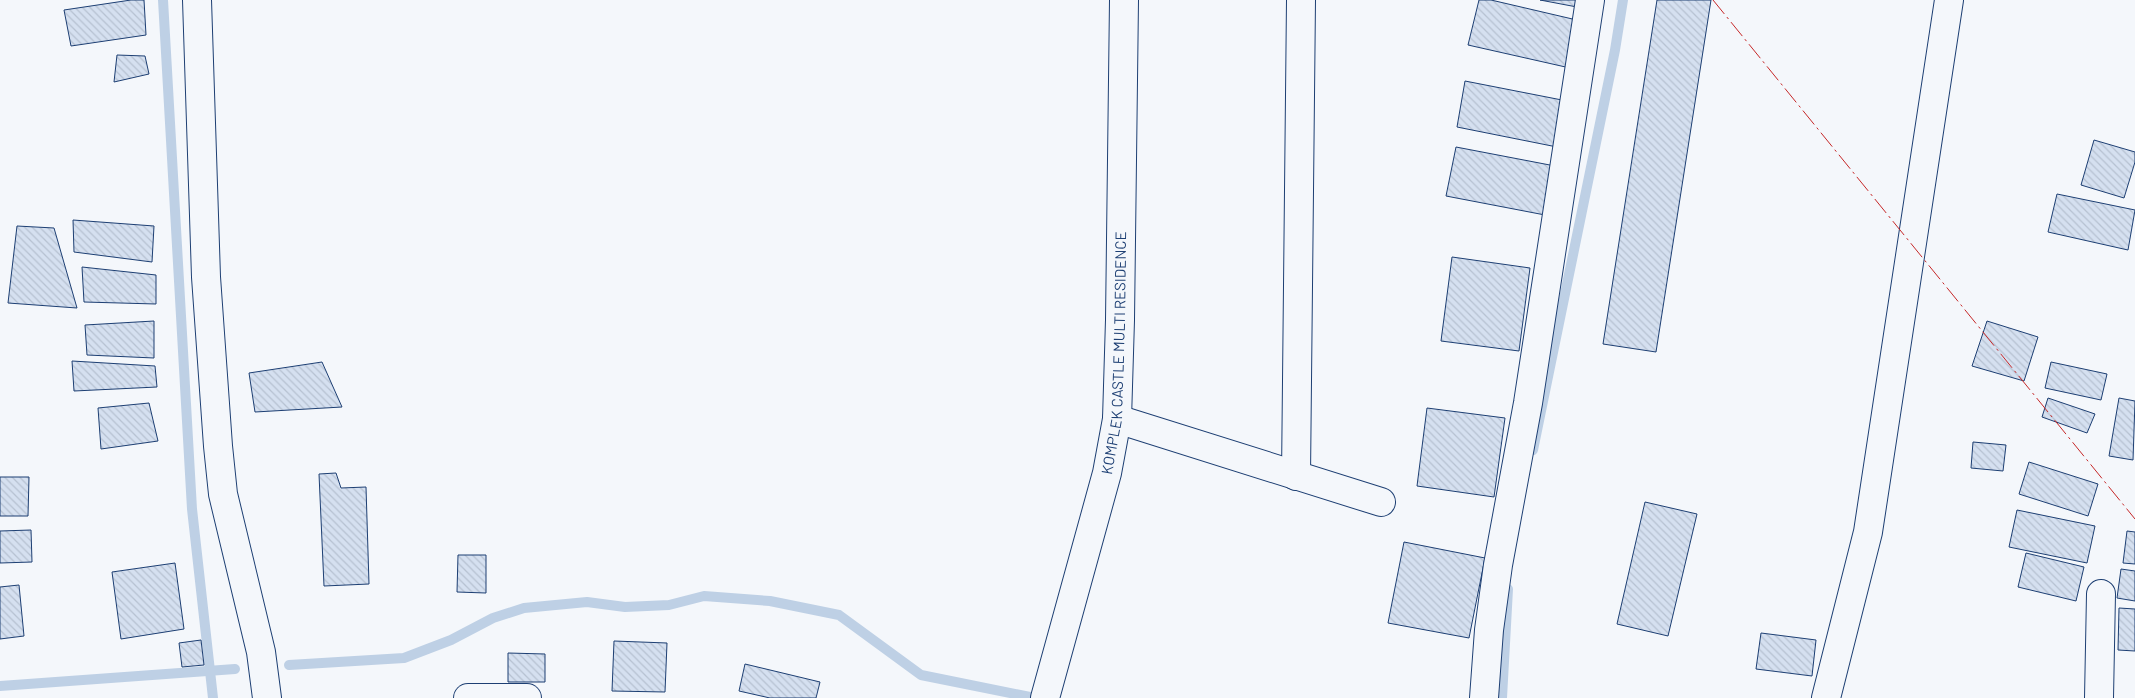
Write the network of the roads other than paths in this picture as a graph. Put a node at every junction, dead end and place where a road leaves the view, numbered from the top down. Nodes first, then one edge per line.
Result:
1 (197, 0) edge
2 (1124, 0) edge
3 (1301, 0) edge
4 (1590, 0) edge
5 (1949, 0) edge
6 (1117, 419) junction
7 (1296, 476) junction
8 (1381, 502) dead end
9 (2101, 594) dead end
10 (1047, 692) edge
11 (266, 698) edge
12 (468, 698) edge
13 (526, 698) edge
14 (1484, 698) edge
15 (1826, 698) edge
16 (2099, 698) edge

1 - 11 street
2 - 6 street, KOMPLEK CASTLE MULTI RESIDENCE
3 - 7 street
4 - 14 street
5 - 15 street
6 - 7 street
6 - 10 street, KOMPLEK CASTLE MULTI RESIDENCE
7 - 8 street
9 - 16 street
12 - 13 street

